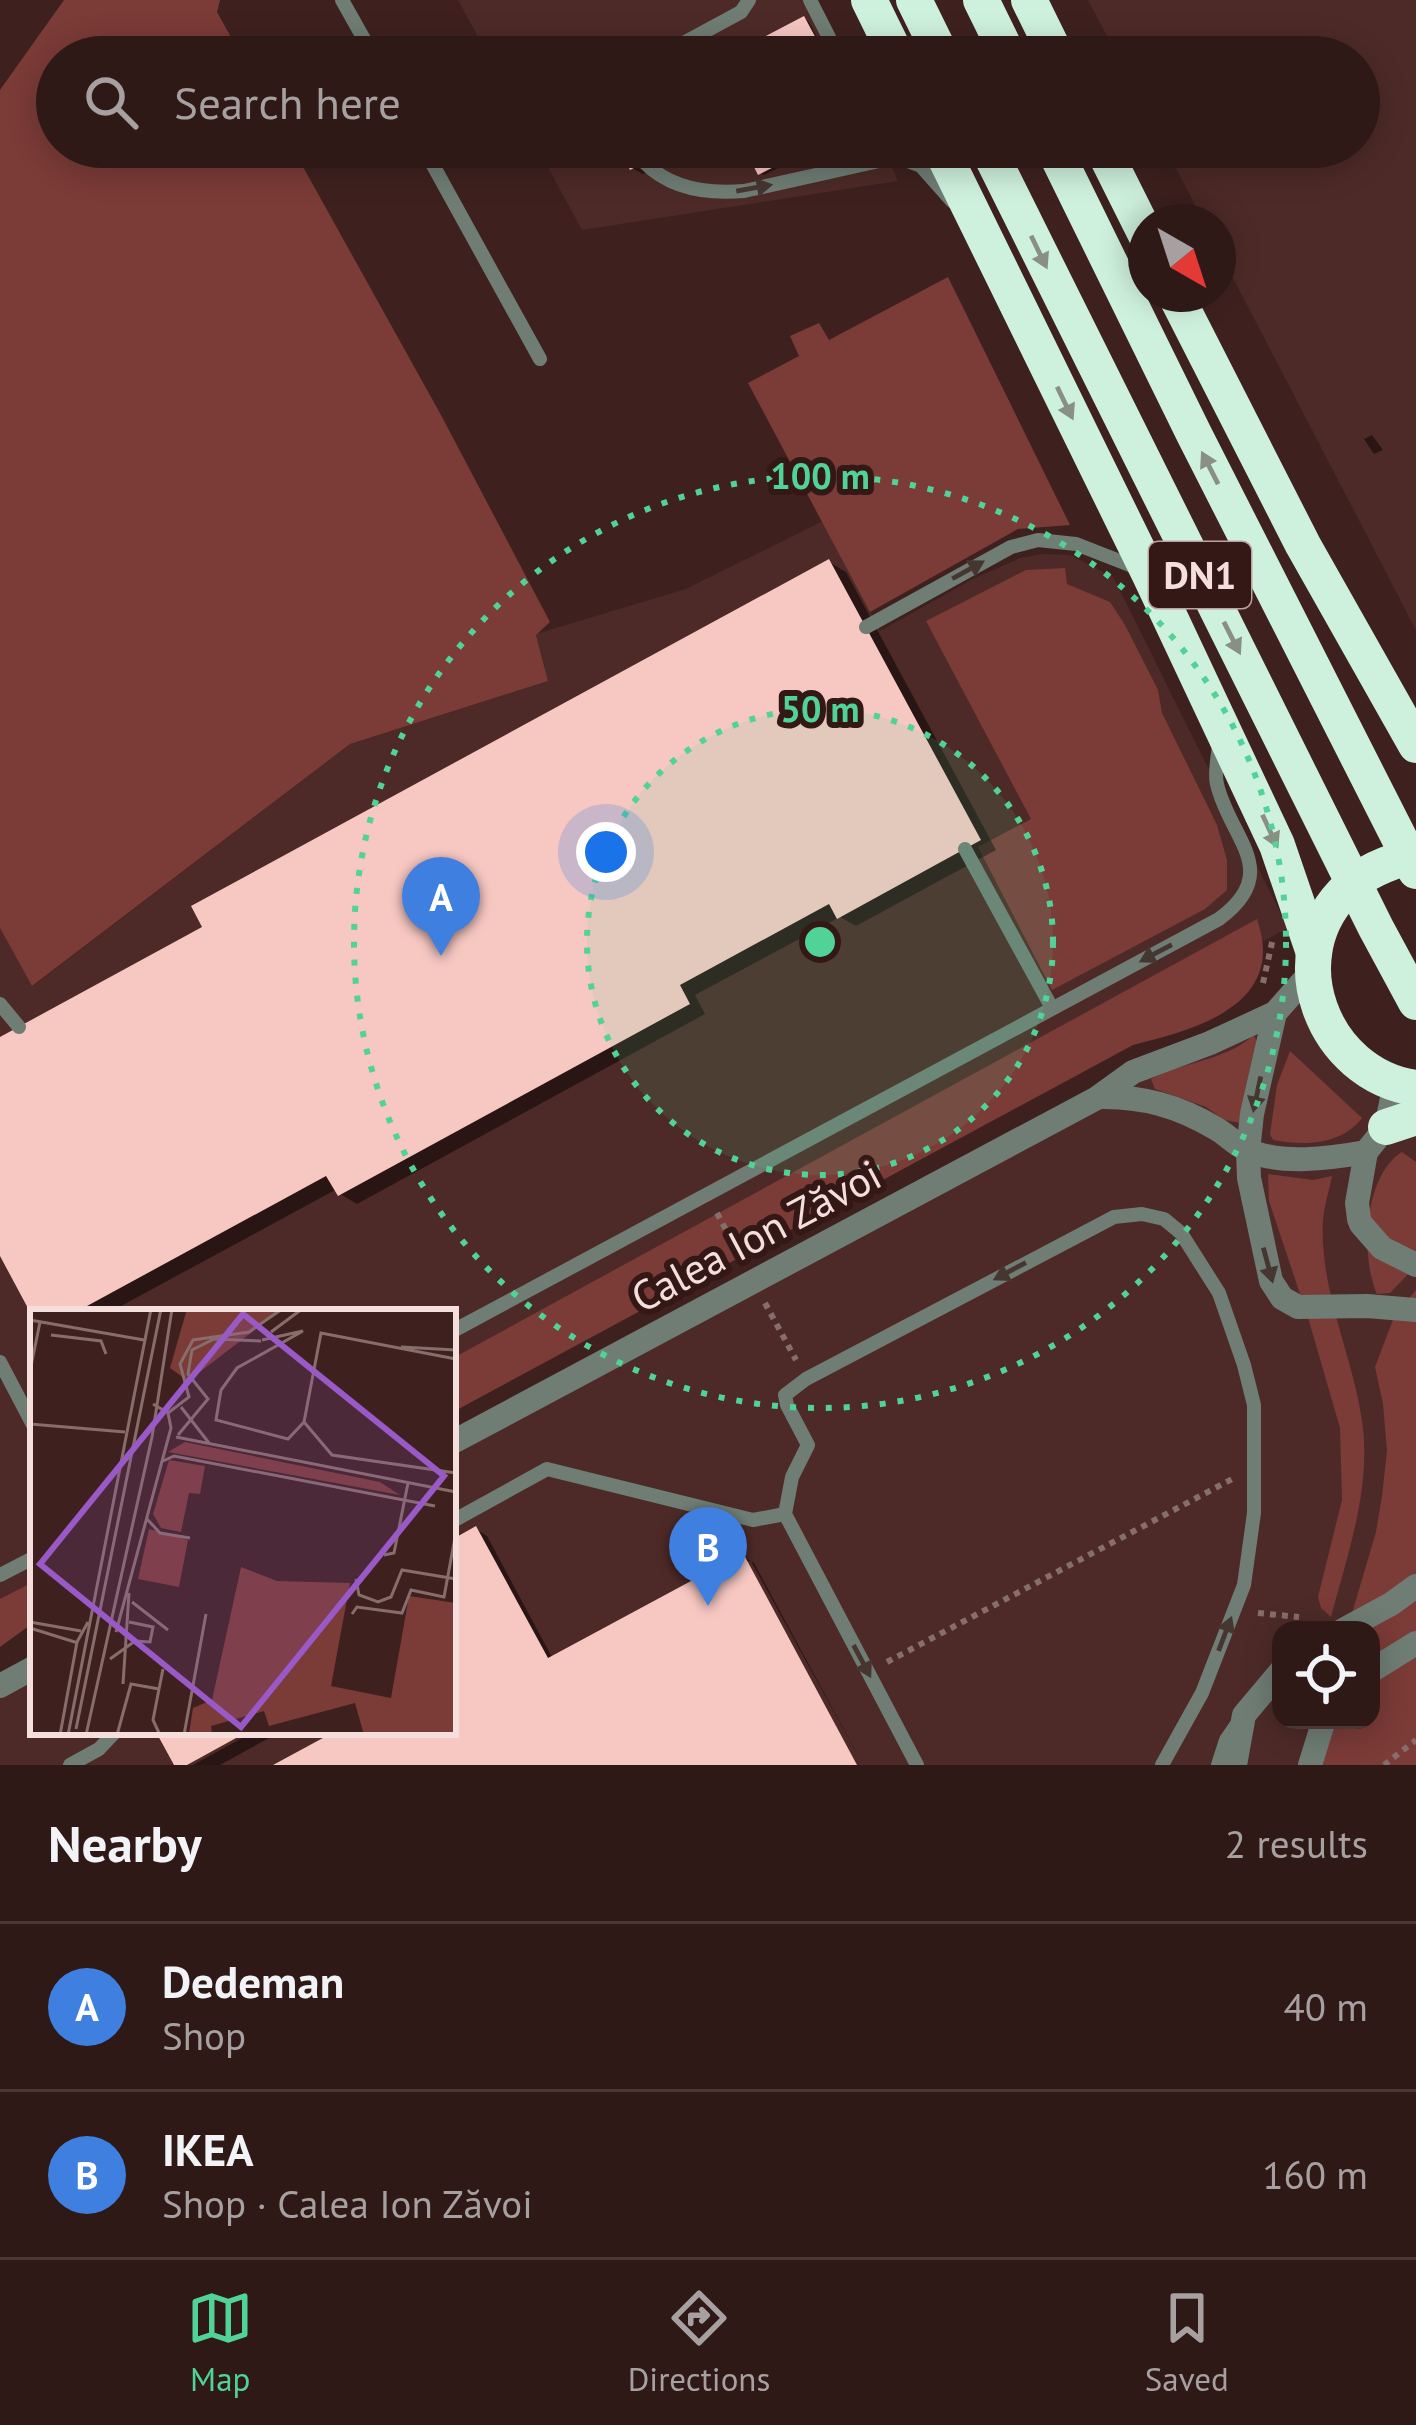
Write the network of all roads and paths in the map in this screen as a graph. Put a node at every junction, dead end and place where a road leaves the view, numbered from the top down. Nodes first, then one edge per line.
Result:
1 (342, 0) edge
2 (749, 0) edge
3 (810, 0) edge
4 (869, 0) edge
5 (914, 0) edge
6 (981, 0) edge
7 (1029, 0) edge
8 (362, 36) edge
9 (705, 36) edge
10 (828, 36) edge
11 (887, 36) edge
12 (932, 36) edge
13 (999, 36) edge
14 (1047, 36) edge
15 (435, 168) edge
16 (651, 168) edge
17 (832, 168) edge
18 (923, 168) edge
19 (950, 168) edge
20 (997, 168) edge
21 (1063, 168) edge
22 (1112, 168) edge
23 (1130, 204) edge
24 (985, 238) junction
25 (1184, 312) edge
26 (540, 359) dead end
27 (1149, 573) junction
28 (866, 627) dead end
29 (1220, 725) junction
30 (1416, 745) edge
31 (965, 850) dead end
32 (1416, 855) edge
33 (1416, 872) edge
34 (1314, 962) junction
35 (1416, 1002) edge
36 (0, 1004) edge
37 (1052, 1008) junction
38 (1275, 1013) junction
39 (19, 1027) dead end
40 (1097, 1097) junction
41 (1400, 1110) edge
42 (1248, 1151) junction
43 (1416, 1264) edge
44 (1416, 1310) edge
45 (456, 1329) edge
46 (0, 1362) edge
47 (30, 1419) edge
48 (456, 1440) edge
49 (1256, 1466) junction
50 (785, 1514) junction
51 (456, 1519) edge
52 (30, 1560) edge
53 (0, 1575) edge
54 (1416, 1586) edge
55 (1254, 1613) dead end
56 (1299, 1617) dead end
57 (1360, 1621) edge
58 (1416, 1643) edge
59 (1380, 1665) edge
60 (879, 1666) dead end
61 (30, 1670) edge
62 (1272, 1682) edge
63 (0, 1686) edge
64 (1244, 1715) junction
65 (1321, 1729) edge
66 (112, 1735) edge
67 (1416, 1740) edge
68 (70, 1765) edge
69 (917, 1765) edge
70 (1162, 1765) edge
71 (1218, 1765) edge
72 (1235, 1765) edge
73 (1310, 1765) edge
74 (1384, 1765) edge

1 - 8 lane
2 - 9 lane
3 - 10 lane
4 - 11 highway
5 - 12 highway
6 - 13 highway
7 - 14 highway
15 - 26 lane
16 -> 17 lane
18 - 24 lane
19 - 24 highway, DN1
20 -> 35 highway, DN1
33 -> 21 highway, DN1
22 - 23 highway
24 -> 27 highway, DN1
25 - 30 highway, DN1
28 -> 27 lane
27 - 29 highway, DN1
29 -> 34 highway, DN1
29 -> 37 lane
31 - 37 lane
32 - 34 highway
34 - 38 street
34 - 41 highway, DN1
36 - 39 lane
37 - 45 lane
38 - 40 street, Calea Ion Zăvoi
38 -> 42 street
40 - 42 street
40 - 48 street, Calea Ion Zăvoi
41 - 42 street
41 - 43 street
42 -> 44 street
46 - 47 lane
49 -> 50 lane
49 - 60 path
70 -> 49 lane
50 - 51 lane
50 -> 69 lane
52 - 53 lane
54 - 57 street
55 - 56 path
58 - 59 street
61 - 63 street
62 - 64 street
64 - 71 lane
64 - 72 street
65 - 73 street
66 - 68 lane
67 - 74 path

